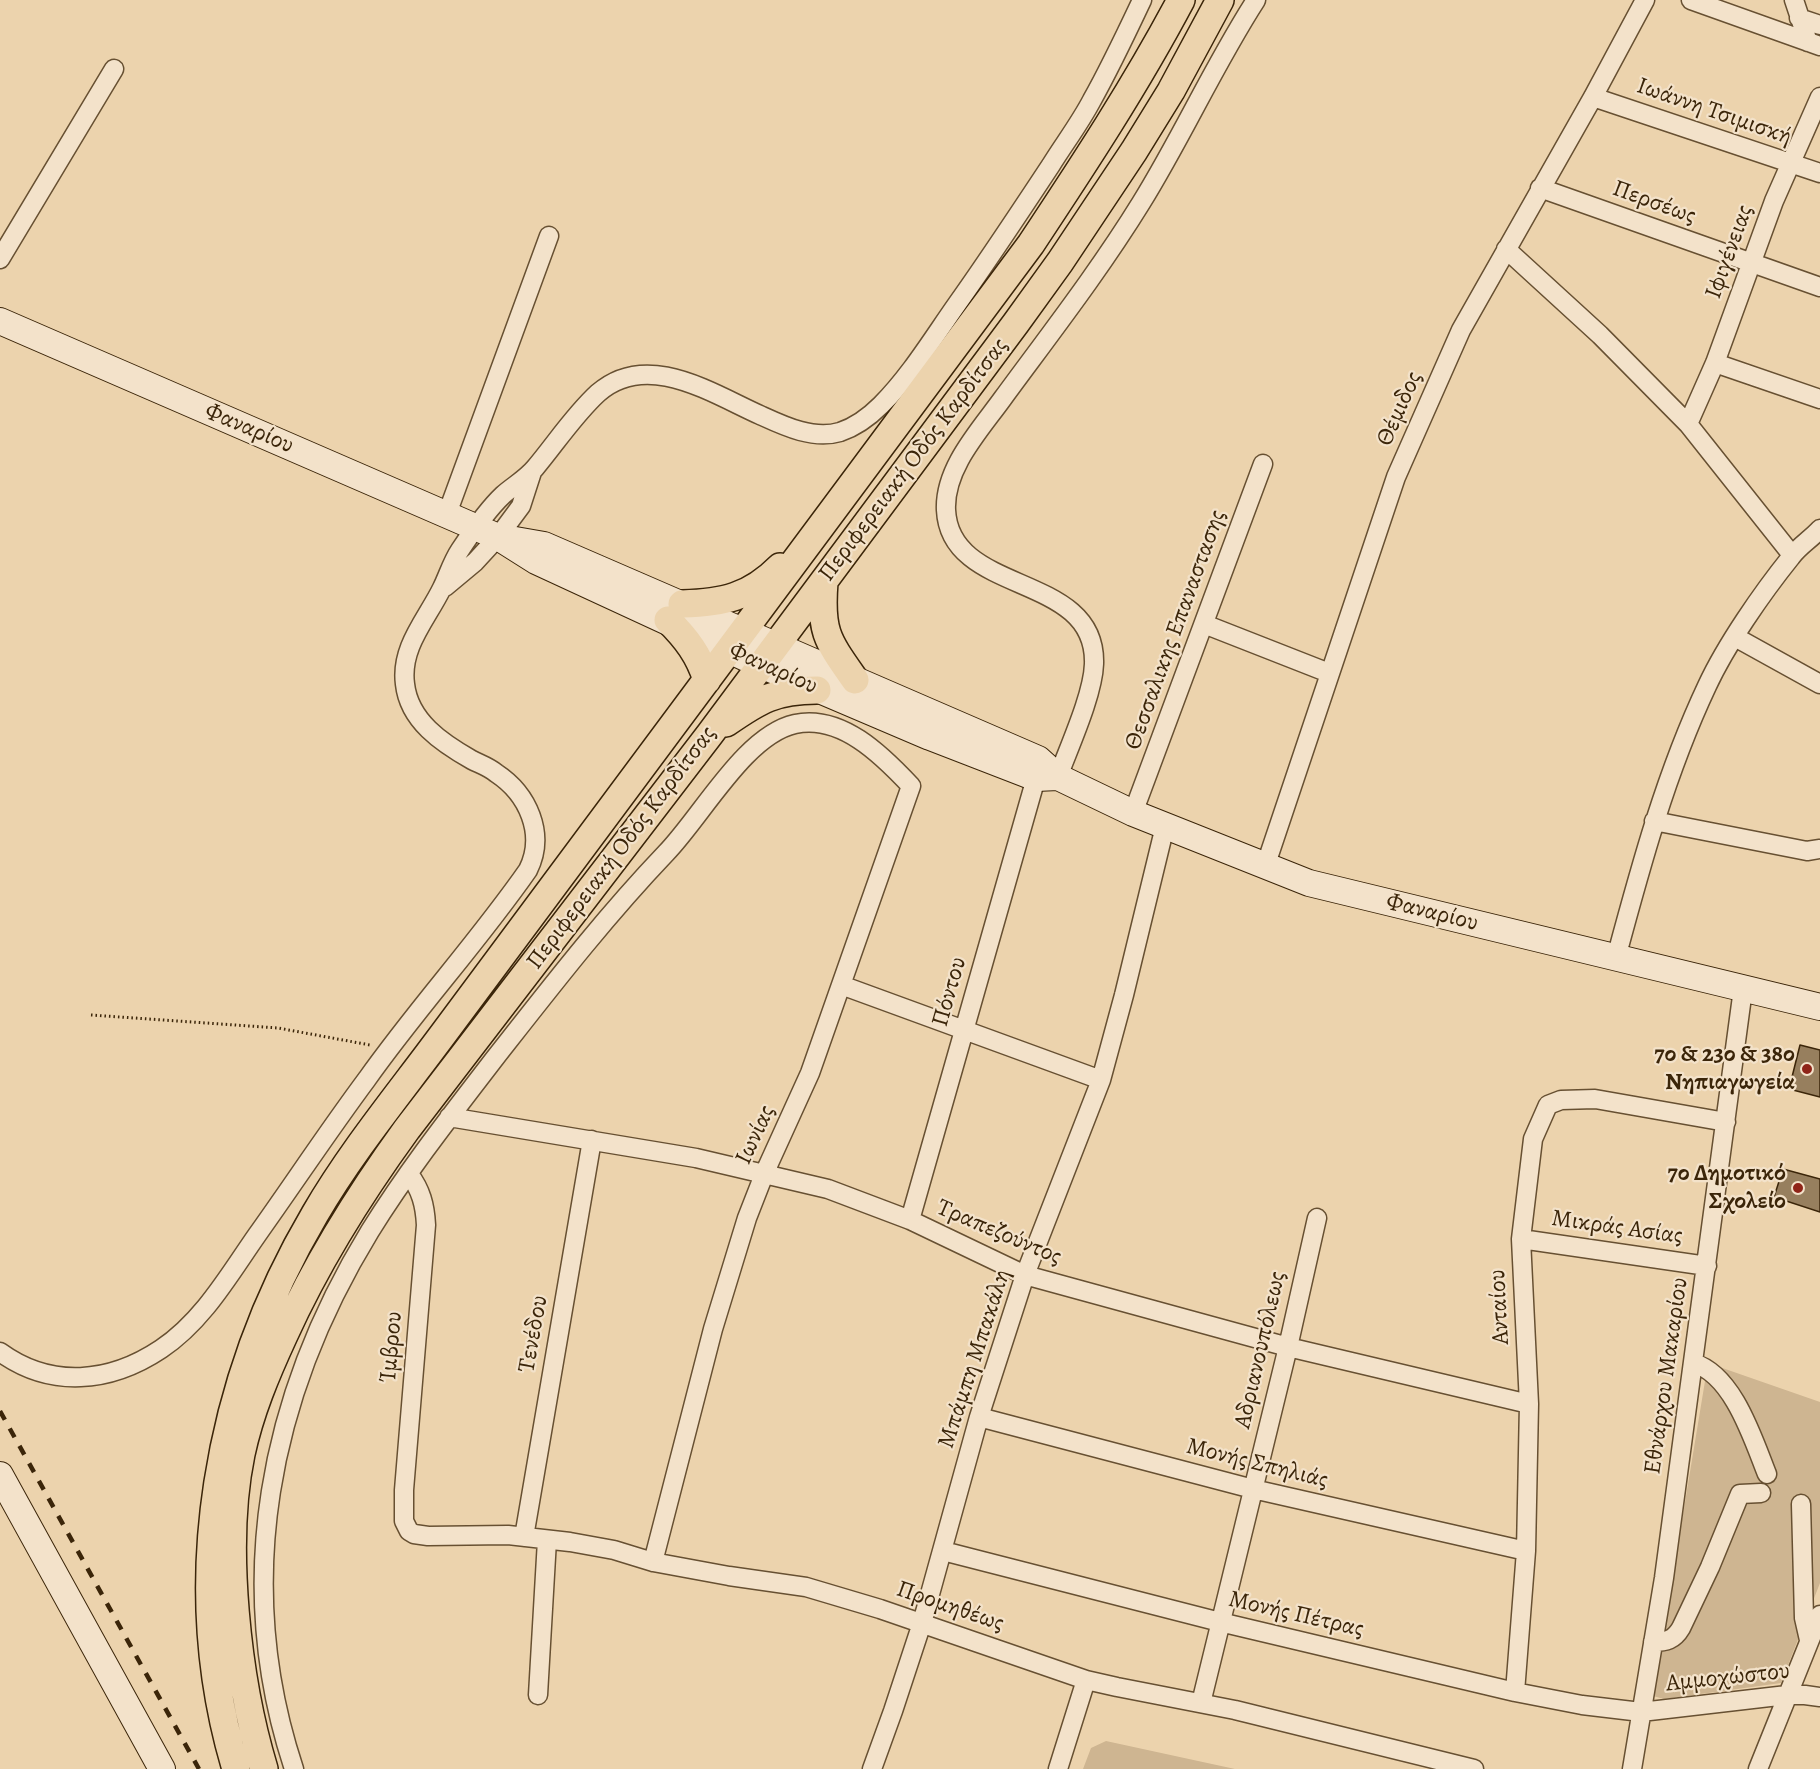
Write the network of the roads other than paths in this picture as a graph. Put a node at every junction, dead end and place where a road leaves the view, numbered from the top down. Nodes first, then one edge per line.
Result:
1 (1142, 0) edge
2 (1181, 0) edge
3 (1220, 0) edge
4 (1256, 0) edge
5 (1645, 0) edge
6 (1691, 0) edge
7 (1797, 9) edge
8 (1820, 25) edge
9 (1814, 44) edge
10 (114, 69) dead end
11 (1593, 97) junction
12 (1820, 97) edge
13 (1790, 162) junction
14 (1820, 173) edge
15 (1540, 188) junction
16 (549, 236) dead end
17 (1506, 249) junction
18 (0, 259) edge
19 (1750, 263) junction
20 (1820, 287) edge
21 (0, 321) edge
22 (1715, 363) junction
23 (1820, 399) edge
24 (1688, 424) junction
25 (1263, 464) dead end
26 (447, 514) junction
27 (1819, 531) edge
28 (487, 532) junction
29 (809, 544) junction
30 (1792, 555) junction
31 (824, 582) junction
32 (675, 612) junction
33 (1204, 624) junction
34 (1735, 637) junction
35 (737, 640) junction
36 (768, 655) junction
37 (1329, 673) junction
38 (707, 680) junction
39 (855, 680) junction
40 (1820, 684) edge
41 (817, 690) junction
42 (710, 734) junction
43 (1047, 777) junction
44 (1133, 813) junction
45 (1654, 821) junction
46 (1165, 826) junction
47 (1820, 849) edge
48 (1265, 867) junction
49 (1616, 958) junction
50 (841, 985) junction
51 (1743, 989) junction
52 (1820, 1007) edge
53 (964, 1030) junction
54 (1101, 1080) junction
55 (449, 1117) junction
56 (1726, 1122) junction
57 (592, 1140) junction
58 (765, 1173) junction
59 (410, 1174) junction
60 (1317, 1218) dead end
61 (910, 1220) junction
62 (1521, 1239) junction
63 (1707, 1266) junction
64 (1025, 1275) junction
65 (1288, 1347) junction
66 (0, 1352) edge
67 (1693, 1363) junction
68 (1529, 1404) junction
69 (979, 1417) junction
70 (1767, 1474) dead end
71 (0, 1475) edge
72 (1253, 1489) junction
73 (1761, 1493) dead end
74 (1801, 1504) dead end
75 (406, 1527) joint
76 (524, 1537) junction
77 (547, 1539) junction
78 (943, 1551) junction
79 (1526, 1551) junction
80 (652, 1562) junction
81 (1820, 1615) edge
82 (1220, 1622) junction
83 (922, 1623) junction
84 (1809, 1640) junction
85 (1653, 1642) junction
86 (1086, 1680) junction
87 (1515, 1692) junction
88 (538, 1695) dead end
89 (1787, 1695) junction
90 (1820, 1697) edge
91 (1201, 1703) junction
92 (1641, 1712) junction
93 (162, 1769) edge
94 (236, 1769) edge
95 (264, 1769) edge
96 (294, 1769) edge
97 (872, 1769) edge
98 (1058, 1769) edge
99 (1474, 1769) edge
100 (1632, 1769) edge
101 (1758, 1769) edge

1 - 28 street
2 - 29 main road, Περιφερειακή Οδός Καρδίτσας
3 - 31 main road, Περιφερειακή Οδός Καρδίτσας
4 - 43 street, Πόντου
5 - 11 street, Θέμιδος
6 - 9 street
7 - 8 street
7 - 9 street
10 - 18 street
11 - 13 street, Ιωάννη Τσιμισκή
11 - 15 street, Θέμιδος
12 - 13 street, Ιφιγένειας
13 - 14 street, Ιωάννη Τσιμισκή
13 - 19 street, Ιφιγένειας
15 - 17 street, Θέμιδος
15 - 19 street, Περσέως
16 - 26 street
17 - 24 street
17 - 37 street, Θέμιδος
19 - 20 street, Περσέως
19 - 22 street, Ιφιγένειας
21 - 26 main road, Φαναρίου
22 - 23 street
22 - 24 street, Ιφιγένειας
24 - 30 street
25 - 33 street, Θεσσαλικης Επαναστασης
26 - 28 main road, Φαναρίου
27 - 30 street
28 - 32 main road, Φαναρίου
28 - 66 street
29 - 32 main road
29 - 35 main road, Περιφερειακή Οδός Καρδίτσας
30 - 34 street
31 - 36 main road, Περιφερειακή Οδός Καρδίτσας
31 - 39 main road
32 - 35 main road, Φαναρίου
32 - 38 main road
33 - 37 street
33 - 44 street, Θεσσαλικης Επαναστασης
34 - 40 street
34 - 45 street
35 - 36 main road, Φαναρίου
35 - 38 main road, Περιφερειακή Οδός Καρδίτσας
36 - 39 main road, Φαναρίου
36 - 41 main road, Φαναρίου
36 - 42 main road, Περιφερειακή Οδός Καρδίτσας
37 - 48 street, Θέμιδος
38 - 94 main road, Περιφερειακή Οδός Καρδίτσας
39 - 43 main road, Φαναρίου
41 - 42 main road
41 - 43 main road, Φαναρίου
42 - 95 main road, Περιφερειακή Οδός Καρδίτσας
43 - 44 main road, Φαναρίου
43 - 53 street, Πόντου
44 - 46 main road, Φαναρίου
45 - 47 street
45 - 49 street
46 - 48 main road, Φαναρίου
46 - 54 street, Μπάμπη Μπακάλη
48 - 49 main road, Φαναρίου
49 - 51 main road, Φαναρίου
50 - 53 street
50 - 55 street, Ιωνίας
50 - 58 street, Ιωνίας
51 - 52 main road, Φαναρίου
51 - 56 street, Εθνάρχου Μακαρίου
53 - 54 street
53 - 61 street, Πόντου
54 - 64 street, Μπάμπη Μπακάλη
55 - 57 street, Τραπεζούντος
55 - 59 street
56 - 62 street, Ανταίου
56 - 63 street, Εθνάρχου Μακαρίου
57 - 58 street, Τραπεζούντος
57 - 76 street, Τενέδου
58 - 61 street, Τραπεζούντος
58 - 80 street, Ιωνίας
59 - 75 street, Ίμβρου
59 - 96 street
60 - 65 street, Αδριανουπόλεως
61 - 64 street, Τραπεζούντος
62 - 63 street, Μικράς Ασίας
62 - 68 street, Ανταίου
63 - 67 street, Εθνάρχου Μακαρίου
64 - 65 street, Τραπεζούντος
64 - 69 street, Μπάμπη Μπακάλη
65 - 68 street, Τραπεζούντος
65 - 72 street, Αδριανουπόλεως
67 - 70 street
67 - 85 street, Εθνάρχου Μακαρίου
68 - 79 street, Ανταίου
69 - 72 street, Μονής Σπηλιάς
69 - 78 street, Μπάμπη Μπακάλη
71 - 93 main road
72 - 79 street, Μονής Σπηλιάς
72 - 82 street, Αδριανουπόλεως
73 - 85 street
74 - 84 street
75 - 76 street, Προμηθέως
76 - 77 street, Προμηθέως
77 - 80 street, Προμηθέως
77 - 88 street
78 - 82 street, Μονής Πέτρας
78 - 83 street, Μπάμπη Μπακάλη
79 - 87 street, Ανταίου
80 - 83 street, Προμηθέως
81 - 84 street
82 - 87 street, Μονής Πέτρας
82 - 91 street, Αδριανουπόλεως
83 - 86 street, Προμηθέως
83 - 97 street, Μπάμπη Μπακάλη
84 - 89 street
85 - 92 street, Εθνάρχου Μακαρίου
86 - 91 street, Προμηθέως
86 - 98 street
87 - 92 street, Μονής Πέτρας
89 - 90 street, Αμμοχώστου
89 - 92 street, Αμμοχώστου
89 - 101 street
91 - 99 street, Προμηθέως
92 - 100 street, Εθνάρχου Μακαρίου

